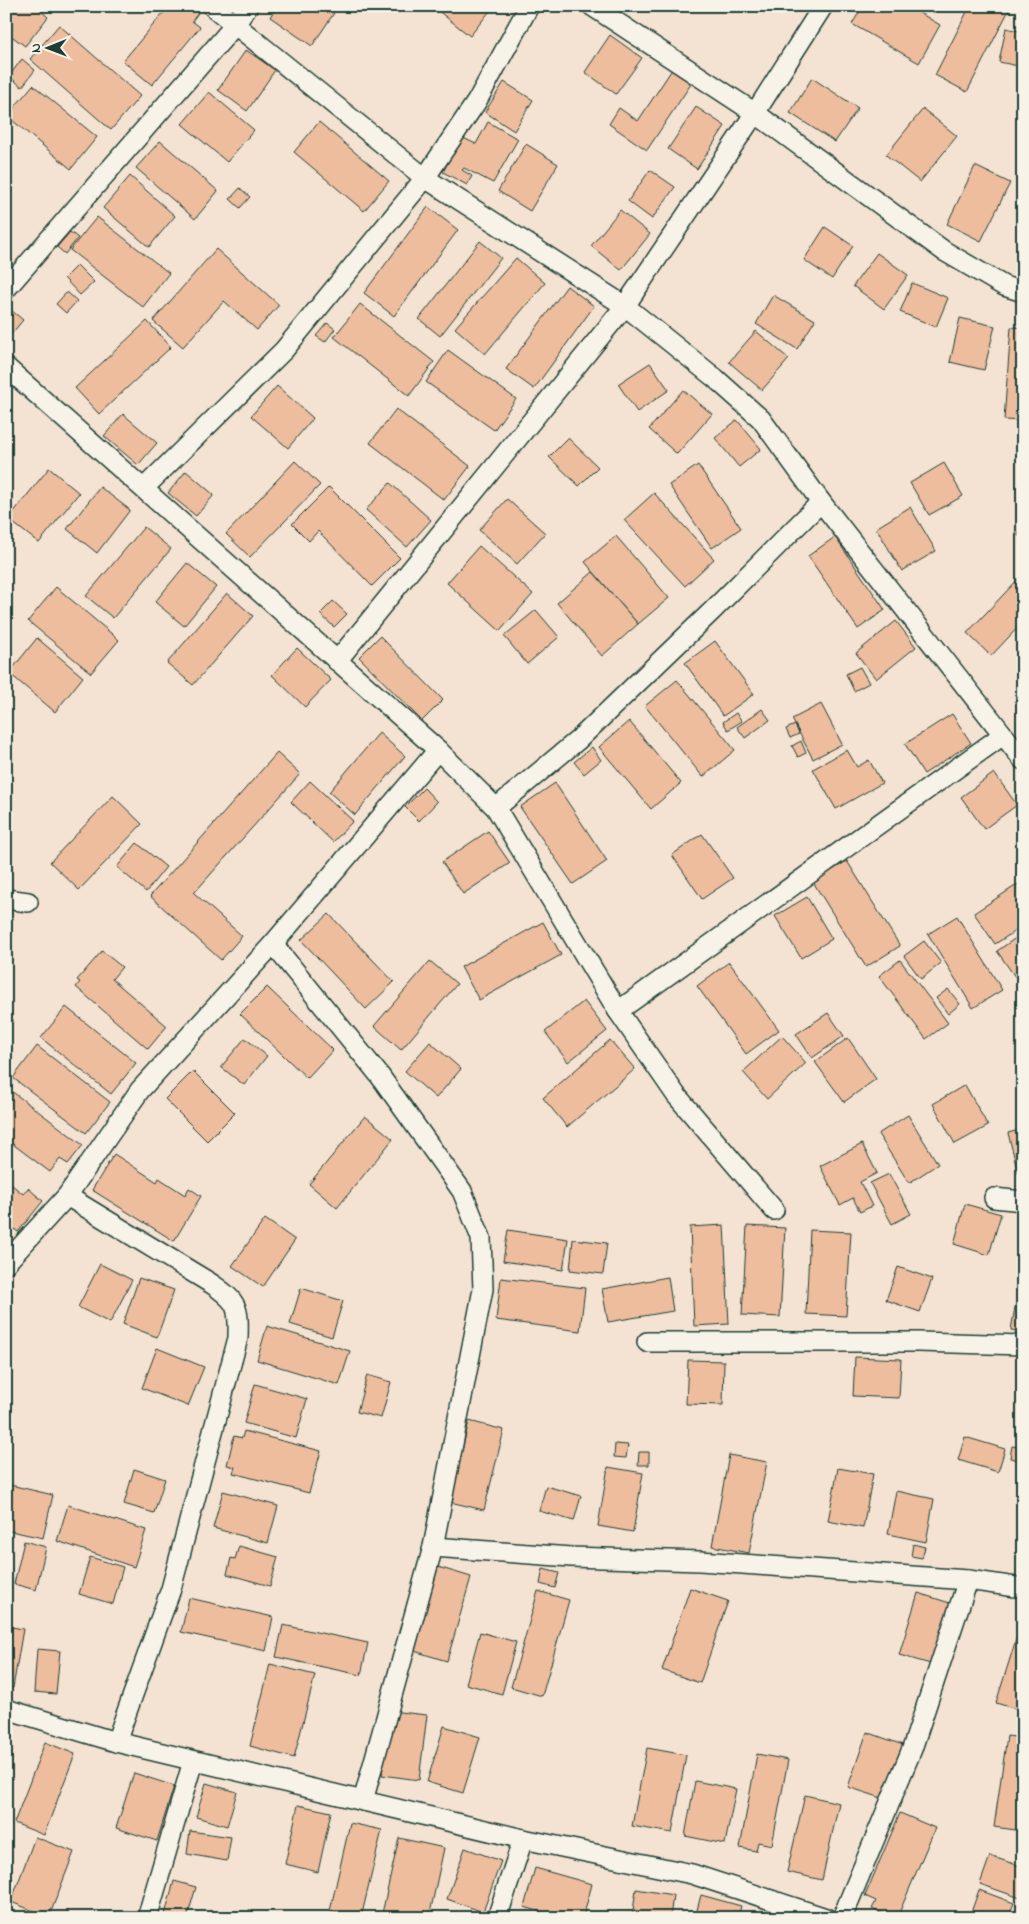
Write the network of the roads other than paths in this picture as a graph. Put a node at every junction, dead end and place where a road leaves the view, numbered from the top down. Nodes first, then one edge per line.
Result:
1 (212, 6) edge
2 (248, 6) edge
3 (529, 6) edge
4 (592, 6) edge
5 (823, 6) edge
6 (234, 26) junction
7 (755, 113) junction
8 (425, 178) junction
9 (6, 289) edge
10 (1023, 292) edge
11 (625, 306) junction
12 (6, 368) edge
13 (144, 488) junction
14 (821, 502) junction
15 (337, 661) junction
16 (1003, 735) junction
17 (438, 750) junction
18 (1023, 760) edge
19 (496, 808) junction
20 (6, 899) edge
21 (28, 902) dead end
22 (273, 944) junction
23 (618, 1011) junction
24 (67, 1196) junction
25 (994, 1198) dead end
26 (1023, 1201) edge
27 (774, 1210) dead end
28 (6, 1263) edge
29 (647, 1342) dead end
30 (1023, 1345) edge
31 (433, 1546) junction
32 (968, 1580) junction
33 (1023, 1588) edge
34 (6, 1709) edge
35 (116, 1742) junction
36 (193, 1761) junction
37 (363, 1801) junction
38 (523, 1838) junction
39 (147, 1918) edge
40 (497, 1918) edge
41 (826, 1918) edge
42 (842, 1918) edge

1 - 6 street
2 - 6 street
3 - 8 street
4 - 7 street
5 - 7 street
6 - 8 street
6 - 9 street
7 - 10 street
7 - 11 street
8 - 11 street
8 - 13 street
11 - 14 street
11 - 15 street
12 - 13 street
13 - 15 street
14 - 16 street
14 - 19 street
15 - 17 street
16 - 18 street
16 - 23 street
17 - 19 street
17 - 22 street
19 - 23 street
20 - 21 street
22 - 24 street
22 - 31 street
23 - 27 street
24 - 28 street
24 - 35 street
25 - 26 street
29 - 30 street
31 - 32 street
31 - 37 street
32 - 33 street
32 - 42 street
34 - 35 street
35 - 36 street
36 - 37 street
36 - 39 street
37 - 38 street
38 - 40 street
38 - 41 street

